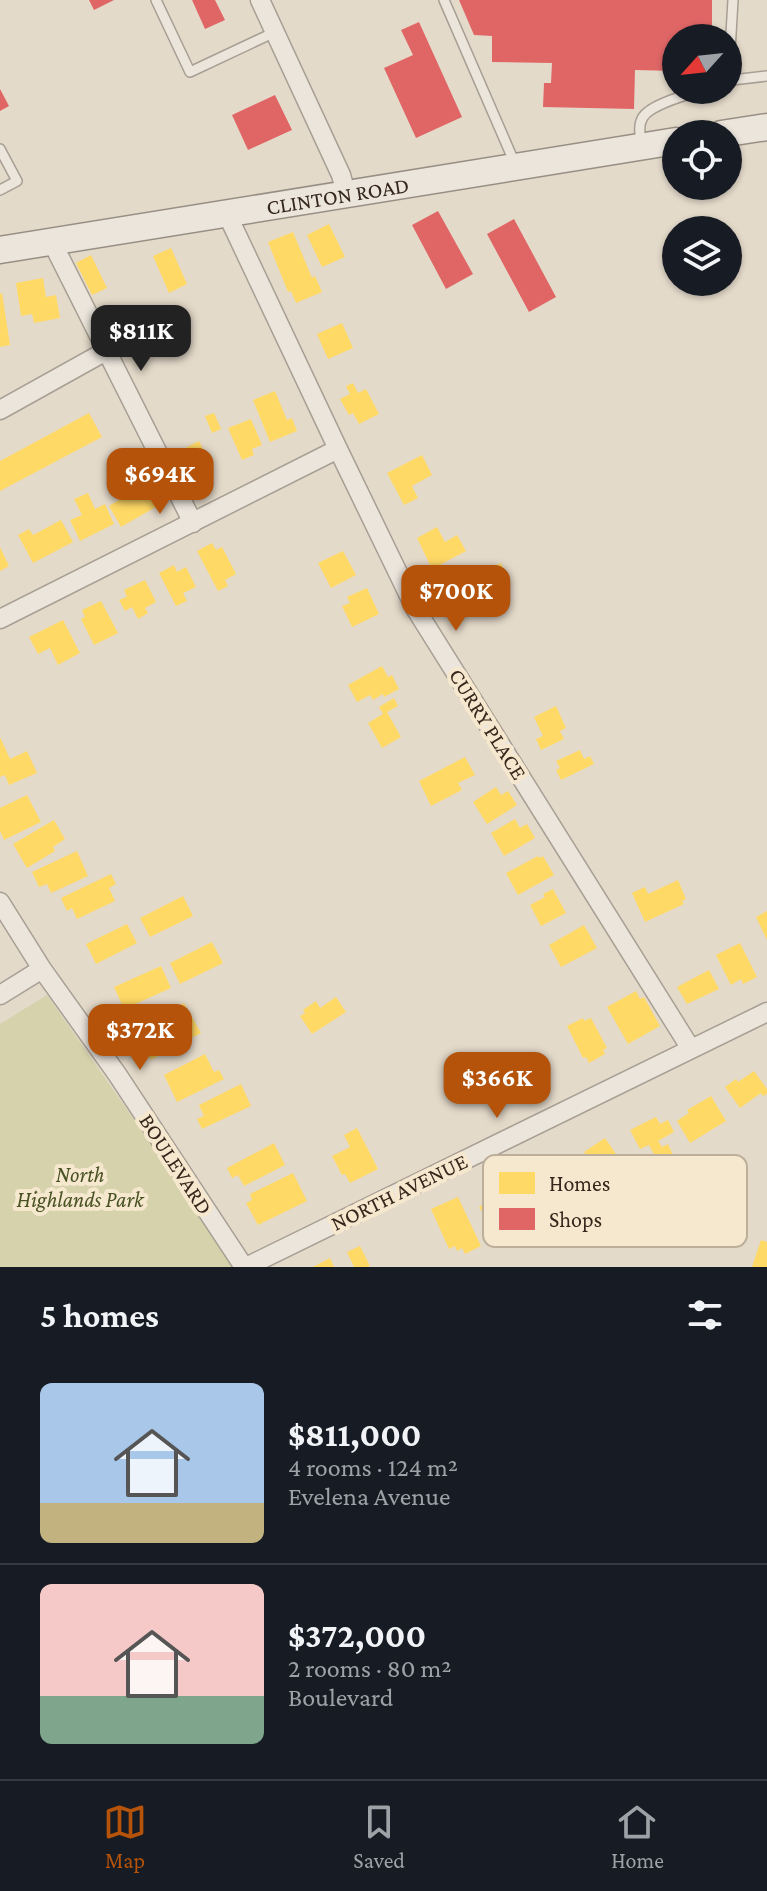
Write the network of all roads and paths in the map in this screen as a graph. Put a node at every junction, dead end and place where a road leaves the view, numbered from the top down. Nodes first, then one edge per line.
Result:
1 (156, 0) edge
2 (260, 0) edge
3 (444, 0) edge
4 (733, 0) edge
5 (732, 24) edge
6 (275, 32) junction
7 (767, 76) edge
8 (742, 79) edge
9 (666, 104) edge
10 (767, 127) edge
11 (742, 131) edge
12 (662, 143) edge
13 (641, 147) junction
14 (0, 149) edge
15 (516, 166) junction
16 (0, 190) edge
17 (346, 193) junction
18 (227, 214) junction
19 (52, 242) junction
20 (0, 250) edge
21 (106, 351) junction
22 (0, 410) edge
23 (338, 449) junction
24 (193, 523) junction
25 (0, 619) edge
26 (0, 902) edge
27 (42, 969) junction
28 (0, 995) edge
29 (767, 1012) edge
30 (691, 1049) junction
31 (245, 1267) edge

1 - 6 lane
2 - 6 street
3 - 15 lane
4 - 5 lane
6 - 17 street
7 - 8 lane
9 - 13 lane
10 - 11 street
12 - 13 street, CLINTON ROAD
13 - 15 street, CLINTON ROAD
14 - 16 lane
15 - 17 street, CLINTON ROAD
17 - 18 street, CLINTON ROAD
18 - 19 street, CLINTON ROAD
18 - 23 street, CURRY PLACE
19 - 20 street, CLINTON ROAD
19 - 21 street
21 - 22 street
21 - 24 street
23 - 24 street
23 - 30 street, CURRY PLACE
24 - 25 street
26 - 27 street, BOULEVARD
27 - 28 street
27 - 31 street, BOULEVARD
29 - 30 street, NORTH AVENUE
30 - 31 street, NORTH AVENUE

